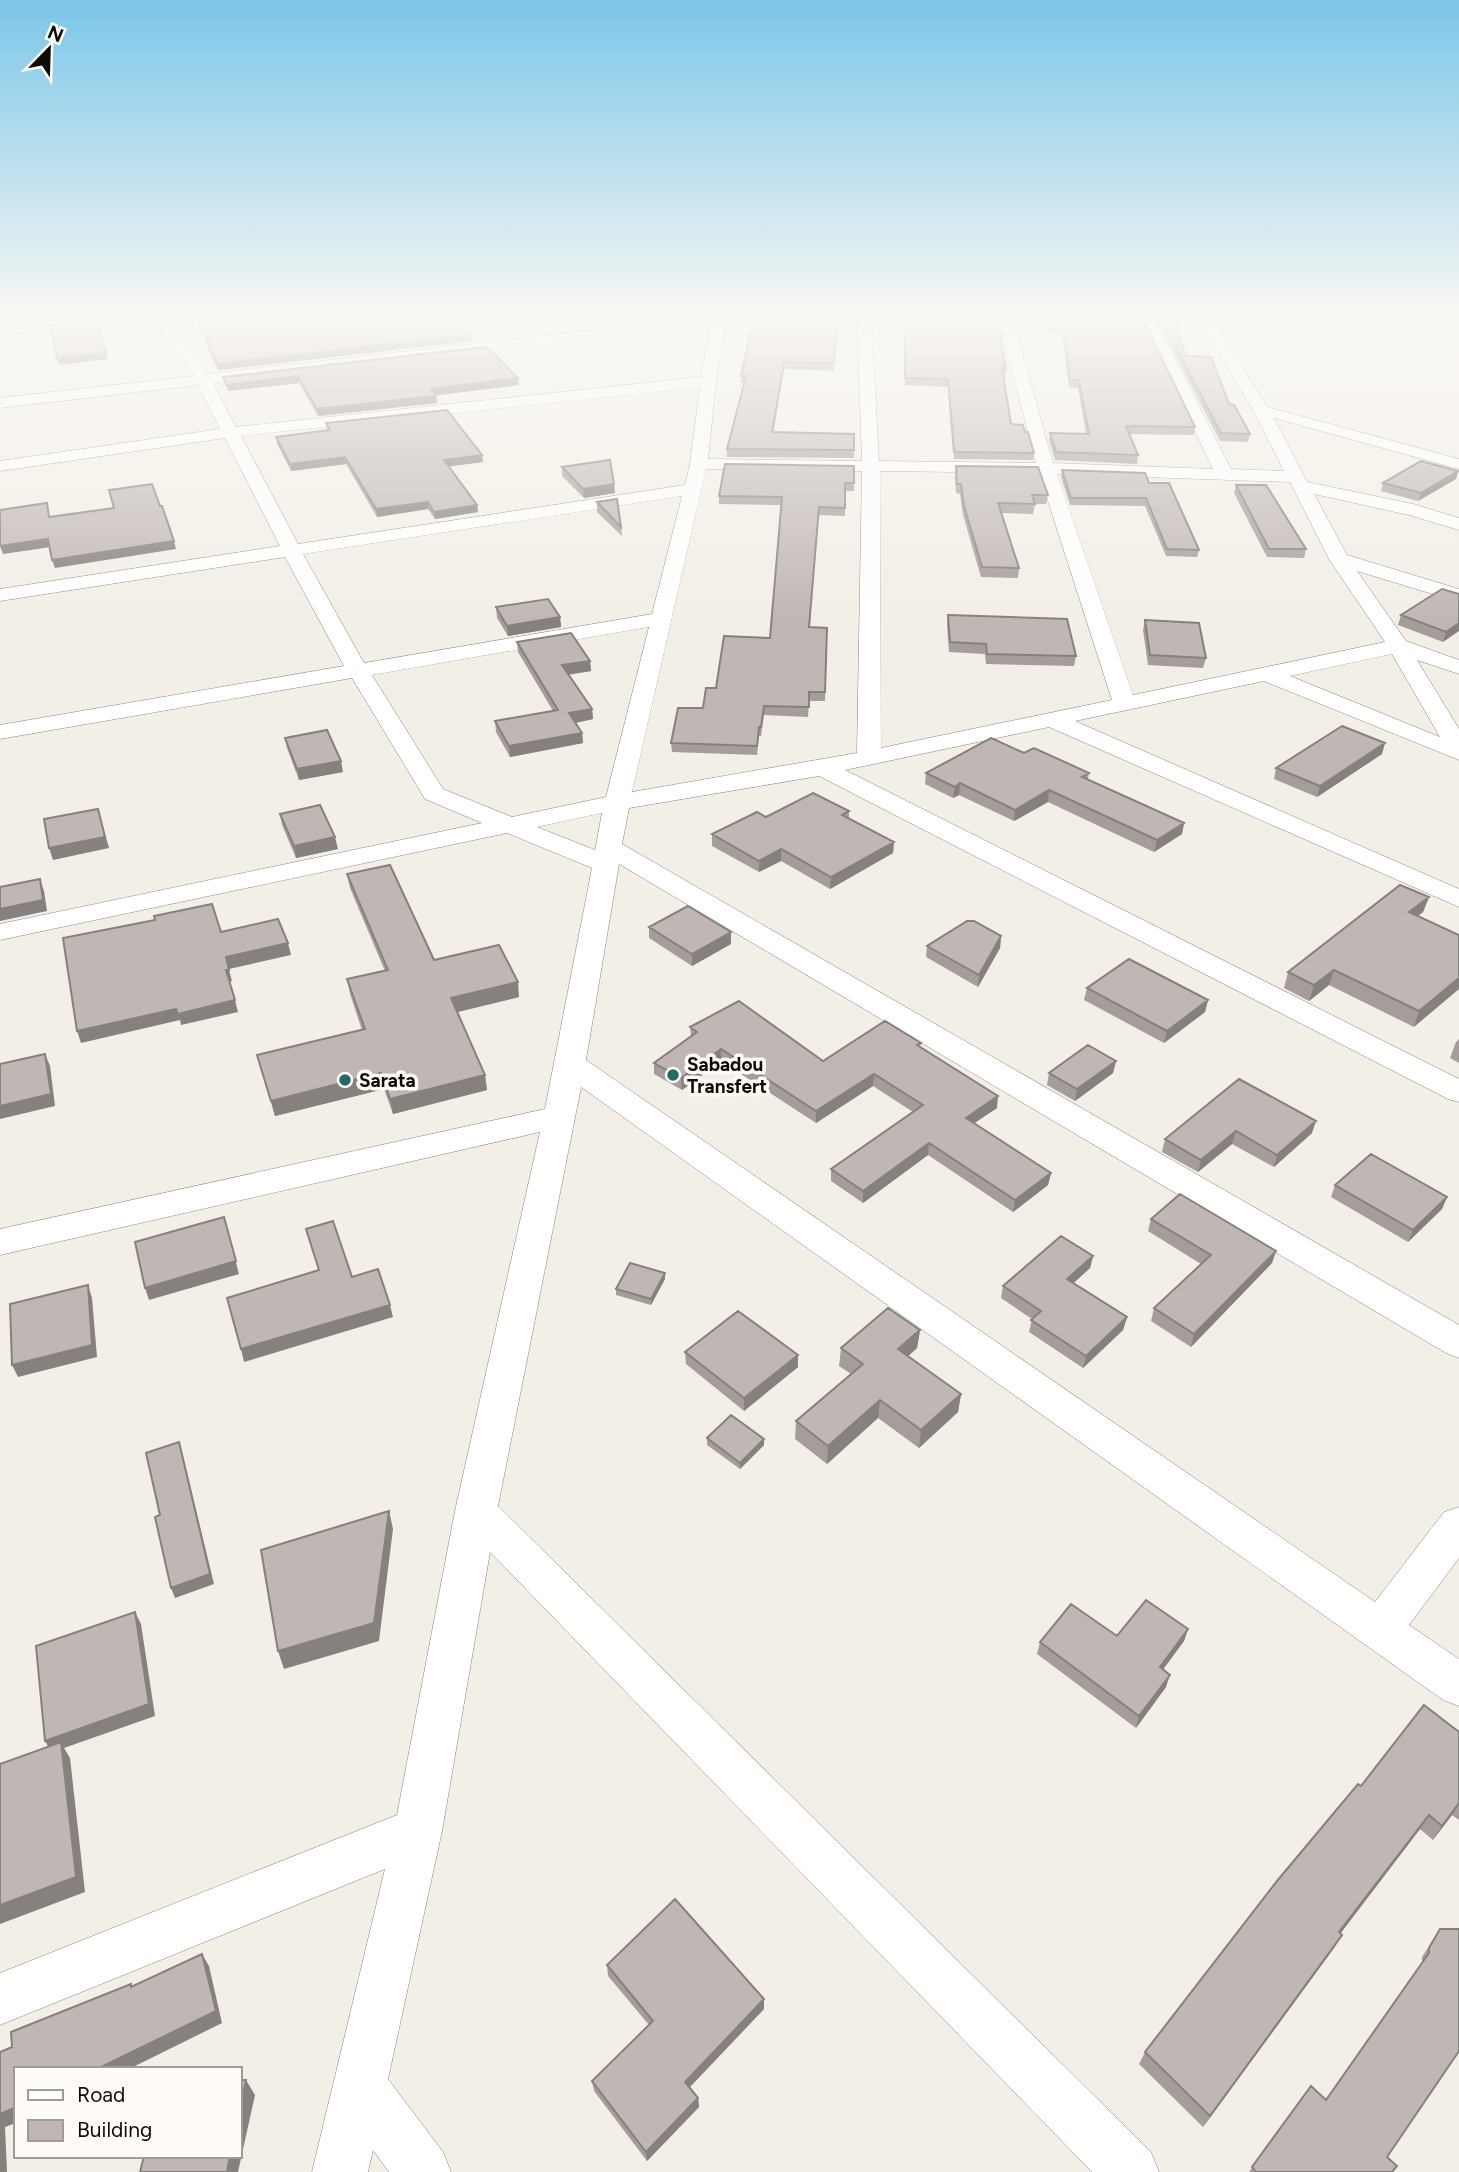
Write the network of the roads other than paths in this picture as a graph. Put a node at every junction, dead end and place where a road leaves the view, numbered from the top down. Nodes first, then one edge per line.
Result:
1 (224, 418) edge
2 (359, 418) edge
3 (703, 418) edge
4 (869, 418) edge
5 (1033, 418) edge
6 (1197, 418) edge
7 (1265, 418) edge
8 (1292, 418) edge
9 (232, 432) junction
10 (871, 464) junction
11 (1459, 464) edge
12 (0, 466) edge
13 (1046, 468) junction
14 (1225, 475) junction
15 (696, 477) junction
16 (1299, 482) junction
17 (1459, 524) edge
18 (290, 549) junction
19 (1339, 559) junction
20 (0, 595) edge
21 (1459, 596) edge
22 (661, 619) junction
23 (1398, 646) junction
24 (1459, 667) edge
25 (357, 669) junction
26 (1264, 673) junction
27 (1124, 703) junction
28 (1053, 720) junction
29 (0, 732) edge
30 (1459, 751) edge
31 (869, 758) junction
32 (822, 768) junction
33 (617, 802) junction
34 (508, 824) junction
35 (607, 856) junction
36 (1459, 898) edge
37 (0, 932) edge
38 (569, 1063) junction
39 (1459, 1092) edge
40 (560, 1116) junction
41 (0, 1242) edge
42 (1459, 1343) edge
43 (475, 1511) junction
44 (1459, 1525) edge
45 (1380, 1630) junction
46 (1459, 1685) edge
47 (418, 1831) junction
48 (0, 1999) edge
49 (360, 2086) junction
50 (340, 2172) edge
51 (423, 2172) edge
52 (1131, 2172) edge

1 - 9 street
2 - 9 street
3 - 15 street
4 - 10 street
5 - 13 street
6 - 14 street
7 - 16 street
8 - 11 street
9 - 12 street
9 - 18 street
10 - 13 street
10 - 15 street
10 - 31 street
13 - 14 street
13 - 27 street
14 - 16 street
15 - 18 street
15 - 22 street
16 - 17 street
16 - 19 street
18 - 20 street
18 - 25 street
19 - 21 street
19 - 23 street
22 - 25 street
22 - 33 street
23 - 24 street
23 - 26 street
23 - 30 street
25 - 29 street
25 - 34 street
26 - 27 street
26 - 30 street
27 - 28 street
28 - 31 street
28 - 36 street
31 - 32 street
32 - 33 street
32 - 39 street
33 - 34 street
33 - 35 street
34 - 35 street
34 - 37 street
35 - 38 street
35 - 42 street
38 - 40 street
38 - 45 street
40 - 41 street
40 - 43 street
43 - 47 street
43 - 52 street
44 - 45 street
45 - 46 street
47 - 48 street
47 - 49 street
49 - 50 street
49 - 51 street

